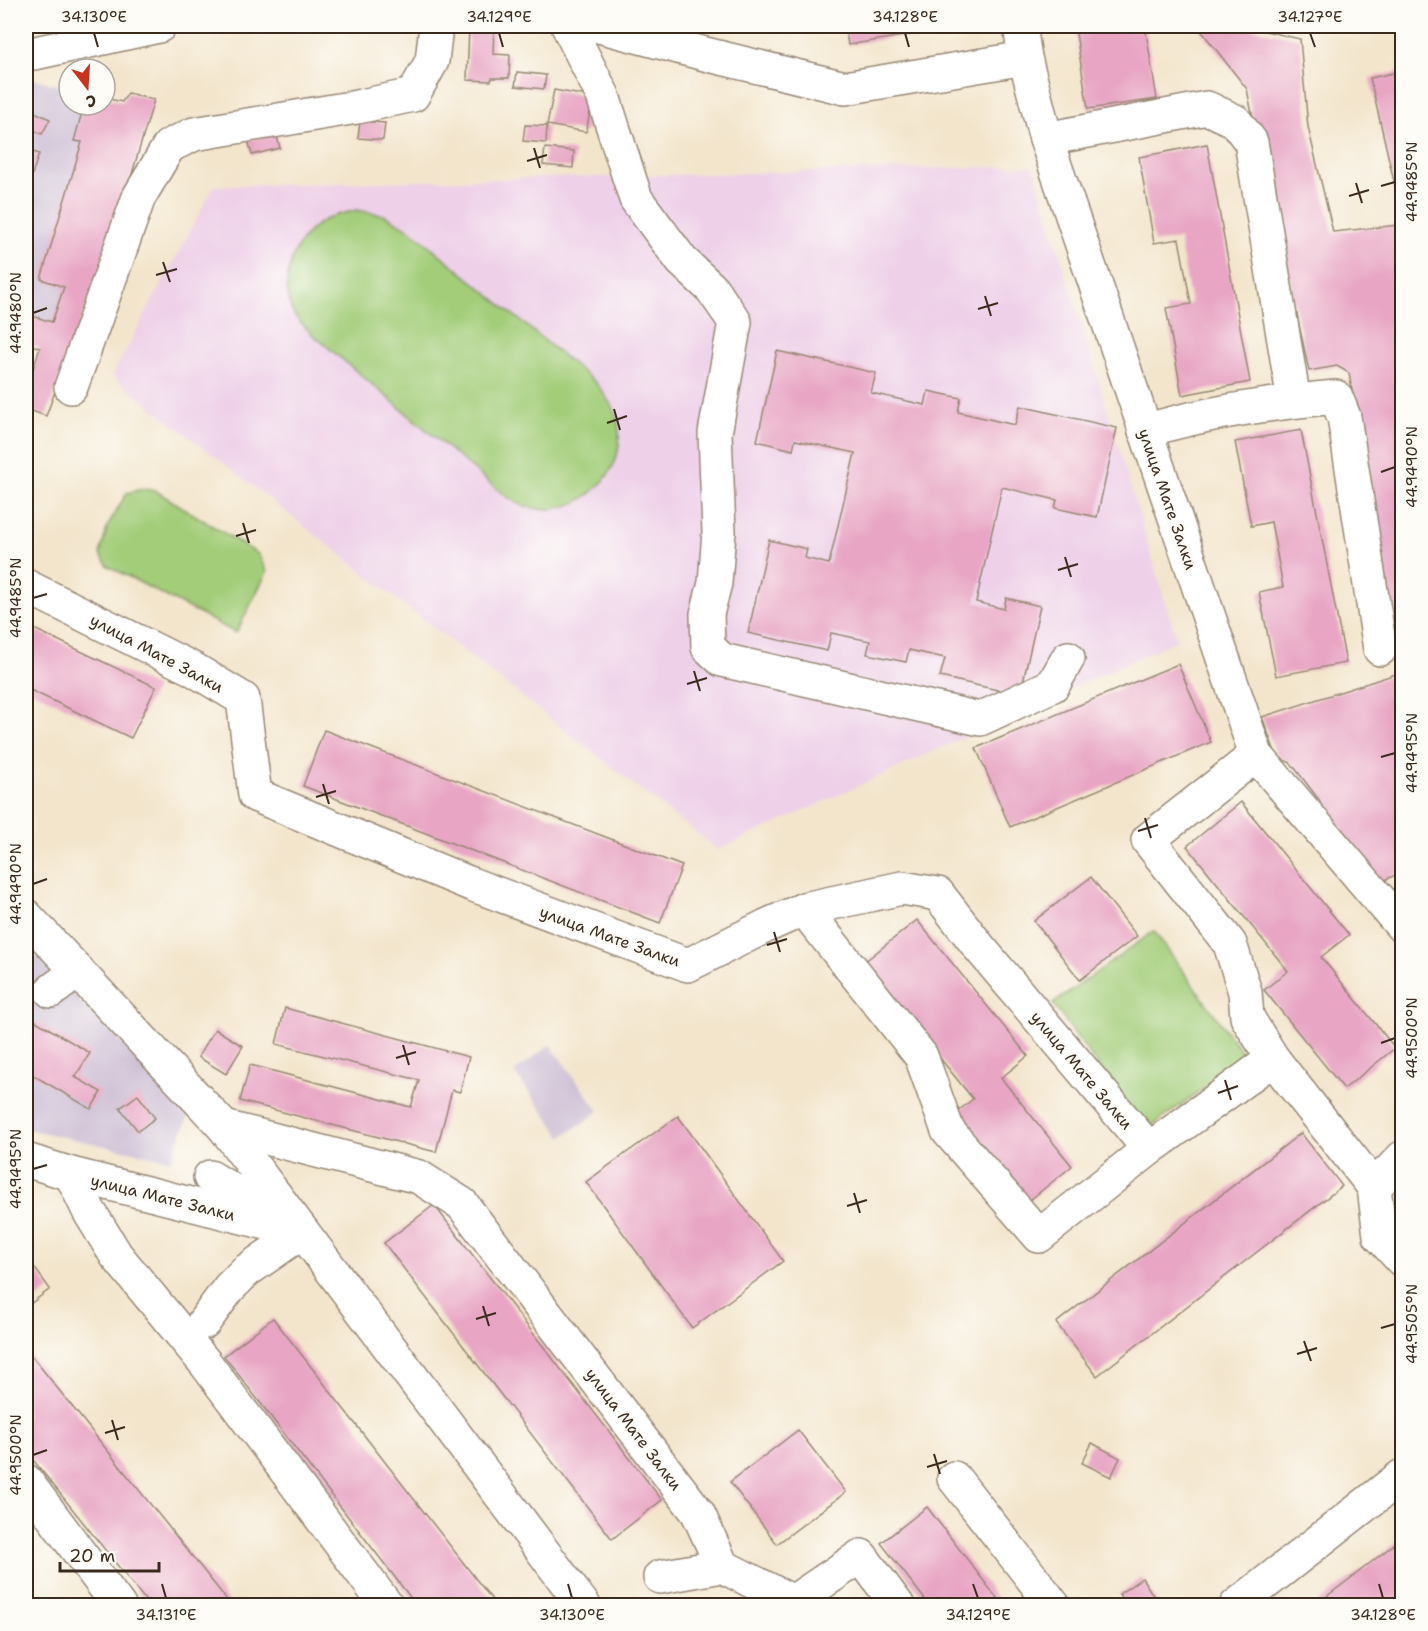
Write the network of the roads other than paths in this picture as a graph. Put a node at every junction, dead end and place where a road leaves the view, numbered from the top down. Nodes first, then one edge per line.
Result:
1 (159, 26) edge
2 (436, 26) edge
3 (568, 26) edge
4 (599, 26) edge
5 (1020, 26) edge
6 (35, 53) dead end
7 (1025, 58) junction
8 (1046, 139) junction
9 (71, 387) dead end
10 (1294, 401) junction
11 (1145, 431) junction
12 (26, 586) edge
13 (1380, 649) dead end
14 (1068, 658) dead end
15 (1256, 755) junction
16 (804, 909) junction
17 (26, 916) edge
18 (1402, 926) edge
19 (78, 972) junction
20 (51, 991) dead end
21 (1273, 1059) junction
22 (224, 1127) junction
23 (1149, 1149) junction
24 (1402, 1158) edge
25 (26, 1160) edge
26 (71, 1174) junction
27 (210, 1177) dead end
28 (1374, 1187) junction
29 (302, 1232) junction
30 (1402, 1260) edge
31 (204, 1322) dead end
32 (1402, 1476) edge
33 (954, 1478) dead end
34 (26, 1482) edge
35 (722, 1566) junction
36 (660, 1576) dead end
37 (794, 1604) edge
38 (119, 1605) edge
39 (387, 1605) edge
40 (584, 1605) edge
41 (898, 1605) edge
42 (1054, 1605) edge
43 (1236, 1605) edge

1 - 6 street
2 - 9 street
3 - 14 street
4 - 7 street
5 - 7 street, улица Мате Залки
7 - 8 street, улица Мате Залки
8 - 10 street
8 - 11 street, улица Мате Залки
10 - 11 street
10 - 13 street
11 - 15 street, улица Мате Залки
12 - 16 street, улица Мате Залки
15 - 18 street, улица Мате Залки
15 - 21 street
16 - 23 street, улица Мате Залки
16 - 23 street
17 - 19 street
19 - 20 street
19 - 22 street
21 - 23 street
21 - 28 street
22 - 29 street
22 - 35 street, улица Мате Залки
24 - 28 street
25 - 26 street, улица Мате Залки
26 - 29 street, улица Мате Залки
26 - 39 street
27 - 29 street
28 - 30 street
29 - 31 street
29 - 40 street
32 - 43 street
33 - 42 street
34 - 38 street
35 - 36 street
35 - 37 street
37 - 41 street

